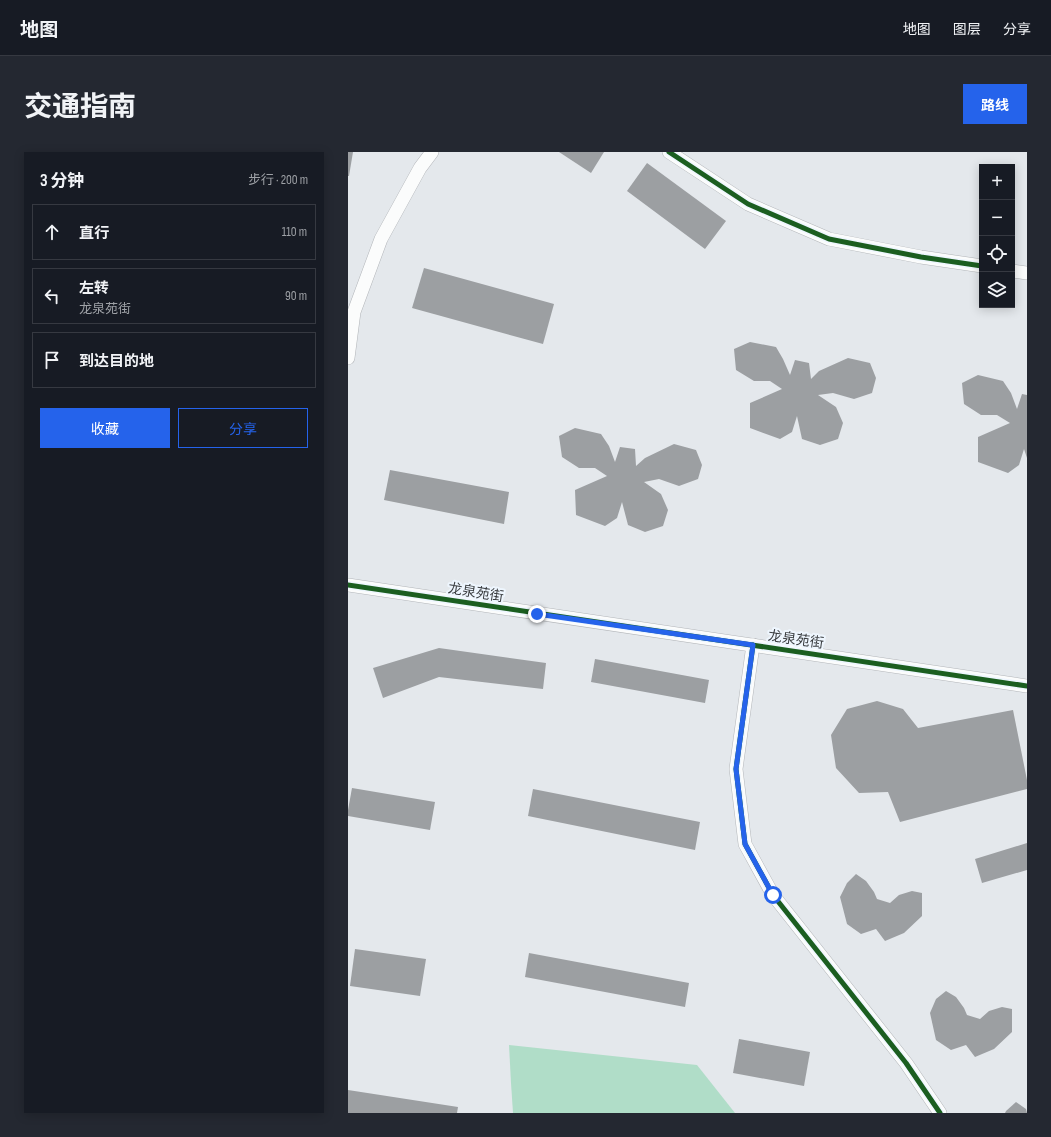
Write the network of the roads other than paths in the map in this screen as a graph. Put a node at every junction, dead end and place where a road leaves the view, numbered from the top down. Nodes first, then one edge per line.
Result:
1 (432, 152) edge
2 (669, 152) edge
3 (979, 266) edge
4 (1015, 271) edge
5 (1027, 273) edge
6 (348, 358) edge
7 (348, 585) edge
8 (753, 645) junction
9 (1027, 686) edge
10 (940, 1113) edge

1 - 6 street
2 - 3 street
4 - 5 street
7 - 8 street, 龙泉苑街
8 - 9 street, 龙泉苑街
8 - 10 street

